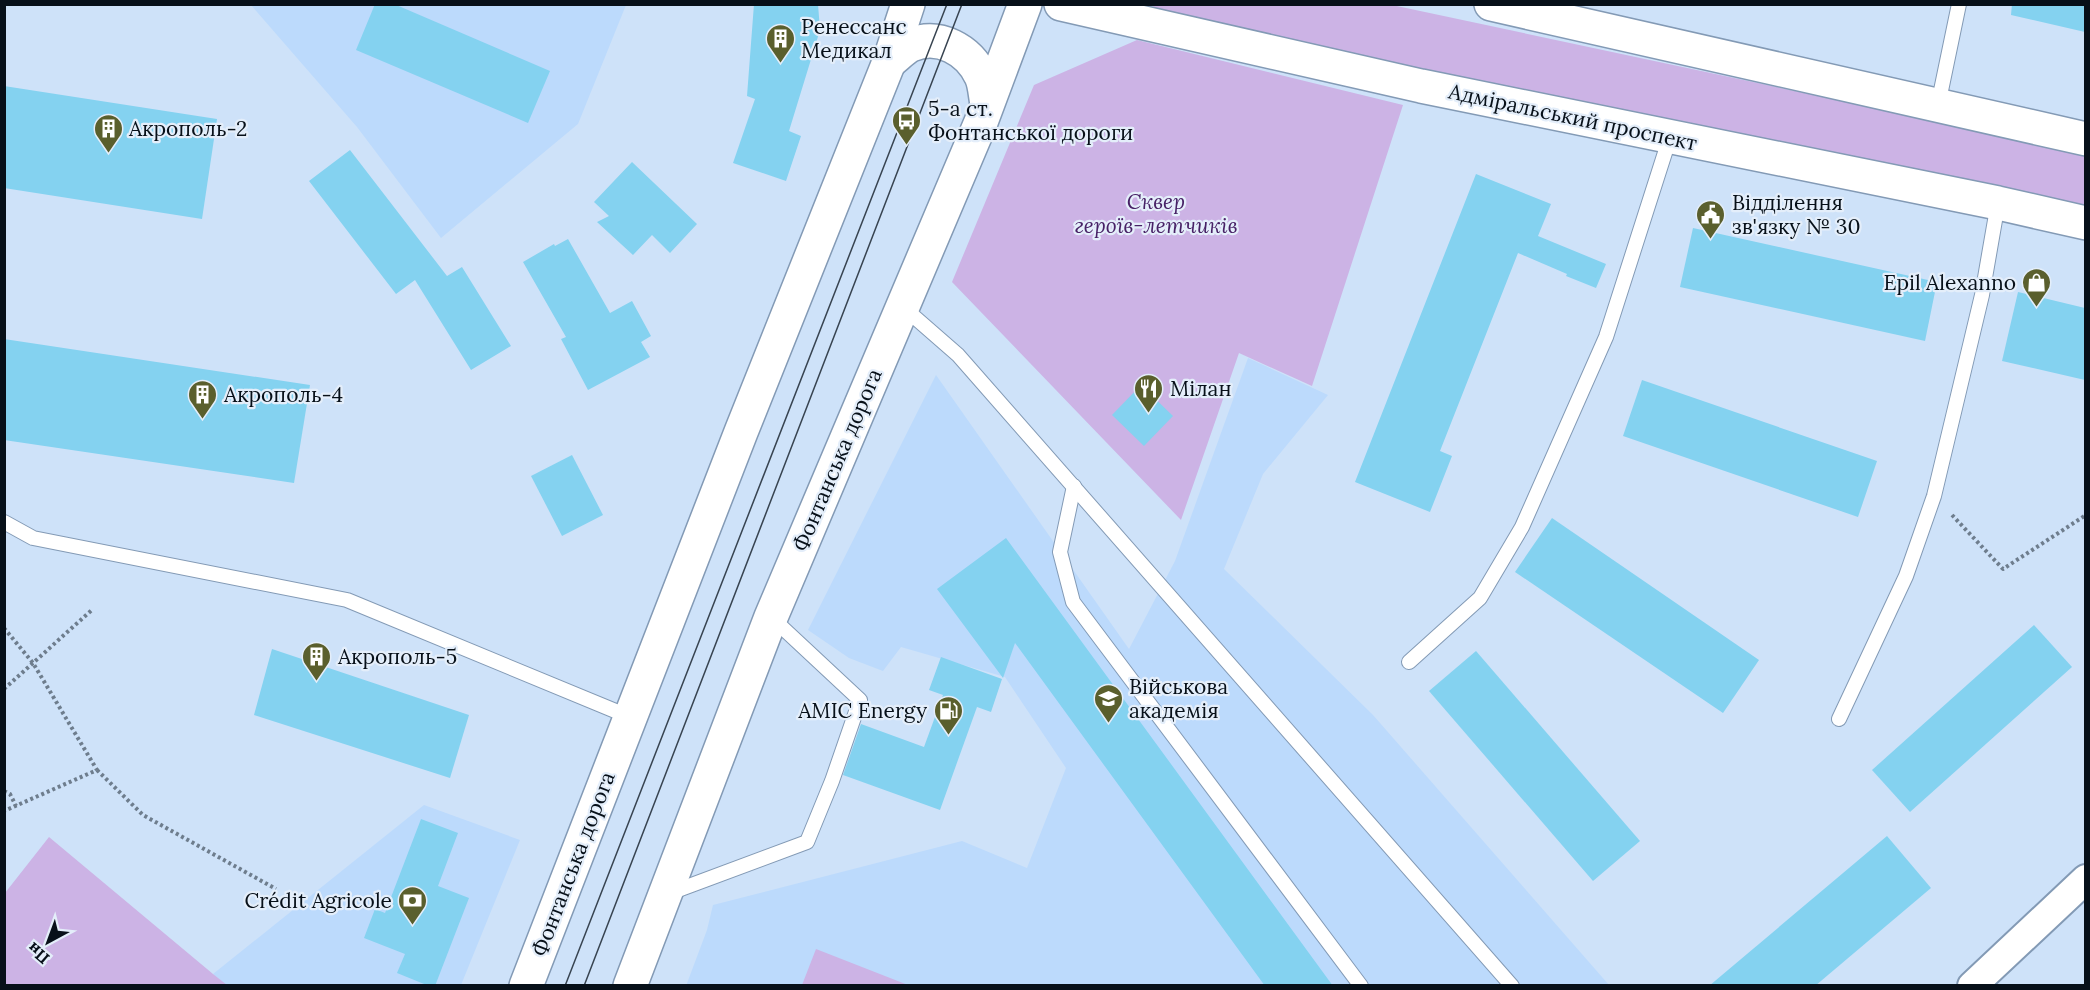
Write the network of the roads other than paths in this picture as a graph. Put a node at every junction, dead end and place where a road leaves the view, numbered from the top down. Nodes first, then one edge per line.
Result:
1 (908, 4) edge
2 (1025, 4) edge
3 (1061, 4) edge
4 (1491, 4) edge
5 (1959, 4) edge
6 (1536, 10) edge
7 (1119, 11) edge
8 (889, 62) junction
9 (987, 104) junction
10 (1938, 105) junction
11 (1670, 137) junction
12 (2085, 139) edge
13 (1998, 203) junction
14 (2085, 223) edge
15 (902, 306) junction
16 (1074, 486) junction
17 (4, 522) edge
18 (771, 617) junction
19 (1408, 662) dead end
20 (630, 717) junction
21 (1839, 719) dead end
22 (2085, 879) edge
23 (665, 894) junction
24 (526, 986) edge
25 (630, 986) edge
26 (1361, 986) edge
27 (1512, 986) edge
28 (1972, 986) edge

1 - 8 main road, Фонтанська дорога
2 - 9 main road, Фонтанська дорога
3 - 7 main road, Адміральський проспект
4 - 6 main road
5 - 10 lane
6 - 10 main road
7 - 11 main road, Адміральський проспект
8 - 9 main road
8 - 20 main road, Фонтанська дорога
9 - 15 main road, Фонтанська дорога
10 - 12 main road
11 - 13 main road, Адміральський проспект
11 - 19 lane
13 - 14 main road, Адміральський проспект
13 - 21 lane
15 - 16 lane
15 - 18 main road, Фонтанська дорога
16 - 26 lane
16 - 27 lane
17 - 20 lane
18 - 23 main road, Фонтанська дорога
18 - 23 lane
20 - 24 main road, Фонтанська дорога
22 - 28 street
23 - 25 main road, Фонтанська дорога

